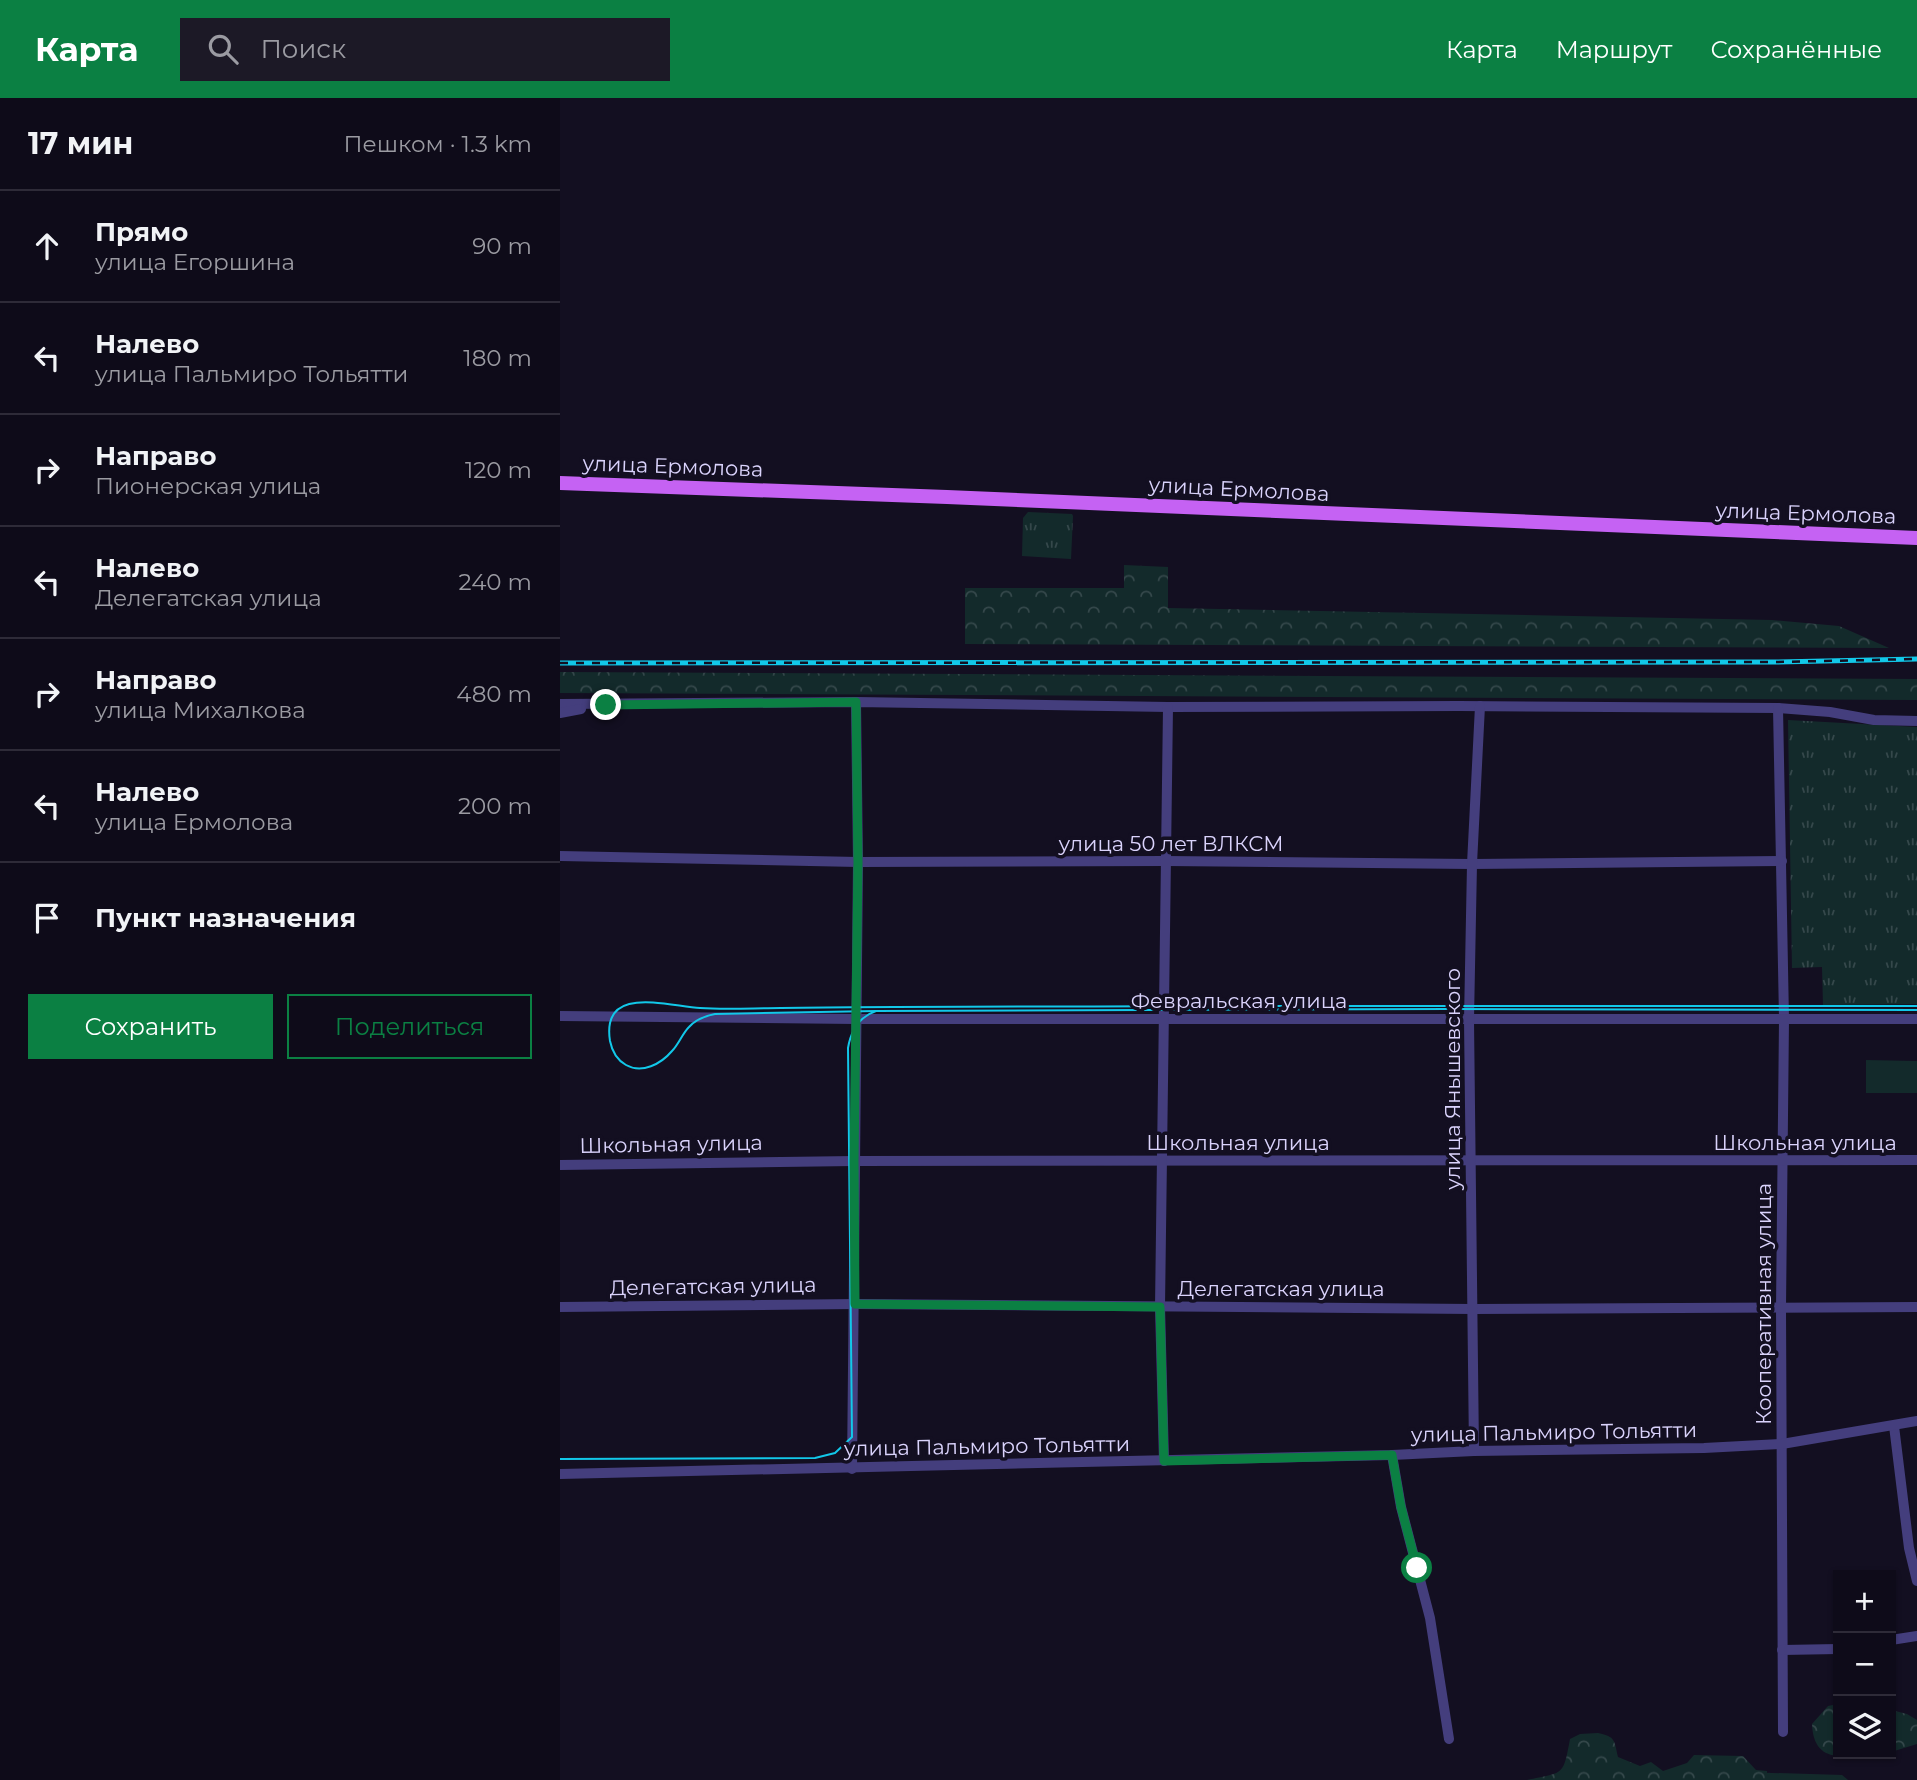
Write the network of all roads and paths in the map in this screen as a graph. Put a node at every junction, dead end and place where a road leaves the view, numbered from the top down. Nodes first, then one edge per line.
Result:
1 (560, 483) edge
2 (1917, 538) edge
3 (856, 702) junction
4 (560, 704) edge
5 (606, 705) junction
6 (1480, 706) junction
7 (1168, 707) junction
8 (1778, 708) junction
9 (560, 713) edge
10 (1917, 721) edge
11 (560, 856) edge
12 (1782, 860) junction
13 (1166, 861) junction
14 (858, 862) junction
15 (1472, 864) junction
16 (560, 1016) edge
17 (855, 1019) junction
18 (1784, 1019) junction
19 (1917, 1019) edge
20 (1165, 1020) junction
21 (1469, 1020) junction
22 (1917, 1160) edge
23 (854, 1161) junction
24 (1472, 1161) junction
25 (1782, 1161) junction
26 (1163, 1162) junction
27 (560, 1165) edge
28 (855, 1304) junction
29 (560, 1307) edge
30 (1160, 1307) junction
31 (1917, 1307) edge
32 (1781, 1308) junction
33 (1473, 1309) junction
34 (1917, 1421) edge
35 (1894, 1426) junction
36 (1782, 1444) junction
37 (1474, 1451) junction
38 (1392, 1455) junction
39 (1164, 1461) junction
40 (852, 1469) junction
41 (560, 1474) edge
42 (1917, 1581) edge
43 (1917, 1636) edge
44 (1896, 1639) edge
45 (1833, 1649) edge
46 (1782, 1650) junction
47 (1783, 1732) dead end
48 (1449, 1739) dead end

1 - 2 main road, улица Ермолова
3 - 5 street
3 - 7 street
3 - 14 street
4 - 5 street
5 - 9 street
6 - 7 street
6 - 8 street
6 - 15 street, улица Янышевского
7 - 13 street
8 - 10 street
8 - 12 street, Кооперативная улица
11 - 14 street, улица 50 лет ВЛКСМ
12 - 15 street, улица 50 лет ВЛКСМ
12 - 18 street, Кооперативная улица
13 - 14 street, улица 50 лет ВЛКСМ
13 - 15 street, улица 50 лет ВЛКСМ
13 - 20 street
14 - 17 street
15 - 21 street, улица Янышевского
16 - 17 street, Февральская улица
17 - 20 street, Февральская улица
17 - 23 street
18 - 19 street, Февральская улица
18 - 21 street, Февральская улица
18 - 25 street, Кооперативная улица
20 - 21 street, Февральская улица
20 - 26 street
21 - 24 street, улица Янышевского
22 - 25 street, Школьная улица
23 - 26 street, Школьная улица
23 - 27 street, Школьная улица
23 - 28 street
24 - 25 street, Школьная улица
24 - 26 street, Школьная улица
24 - 33 street, улица Янышевского
25 - 32 street, Кооперативная улица
26 - 30 street
28 - 29 street, Делегатская улица
28 - 30 street, Делегатская улица
28 - 40 street
30 - 33 street, Делегатская улица
30 - 39 street
31 - 32 street, Делегатская улица
32 - 33 street, Делегатская улица
32 - 36 street, Кооперативная улица
33 - 37 street, улица Янышевского
34 - 35 street, улица Пальмиро Тольятти
35 - 36 street, улица Пальмиро Тольятти
35 - 42 street
36 - 37 street, улица Пальмиро Тольятти
36 - 46 street, Кооперативная улица
37 - 38 street, улица Пальмиро Тольятти
38 - 39 street, улица Пальмиро Тольятти
38 - 48 street
39 - 40 street, улица Пальмиро Тольятти
40 - 41 street, улица Пальмиро Тольятти
43 - 44 street
45 - 46 street
46 - 47 street, Кооперативная улица

